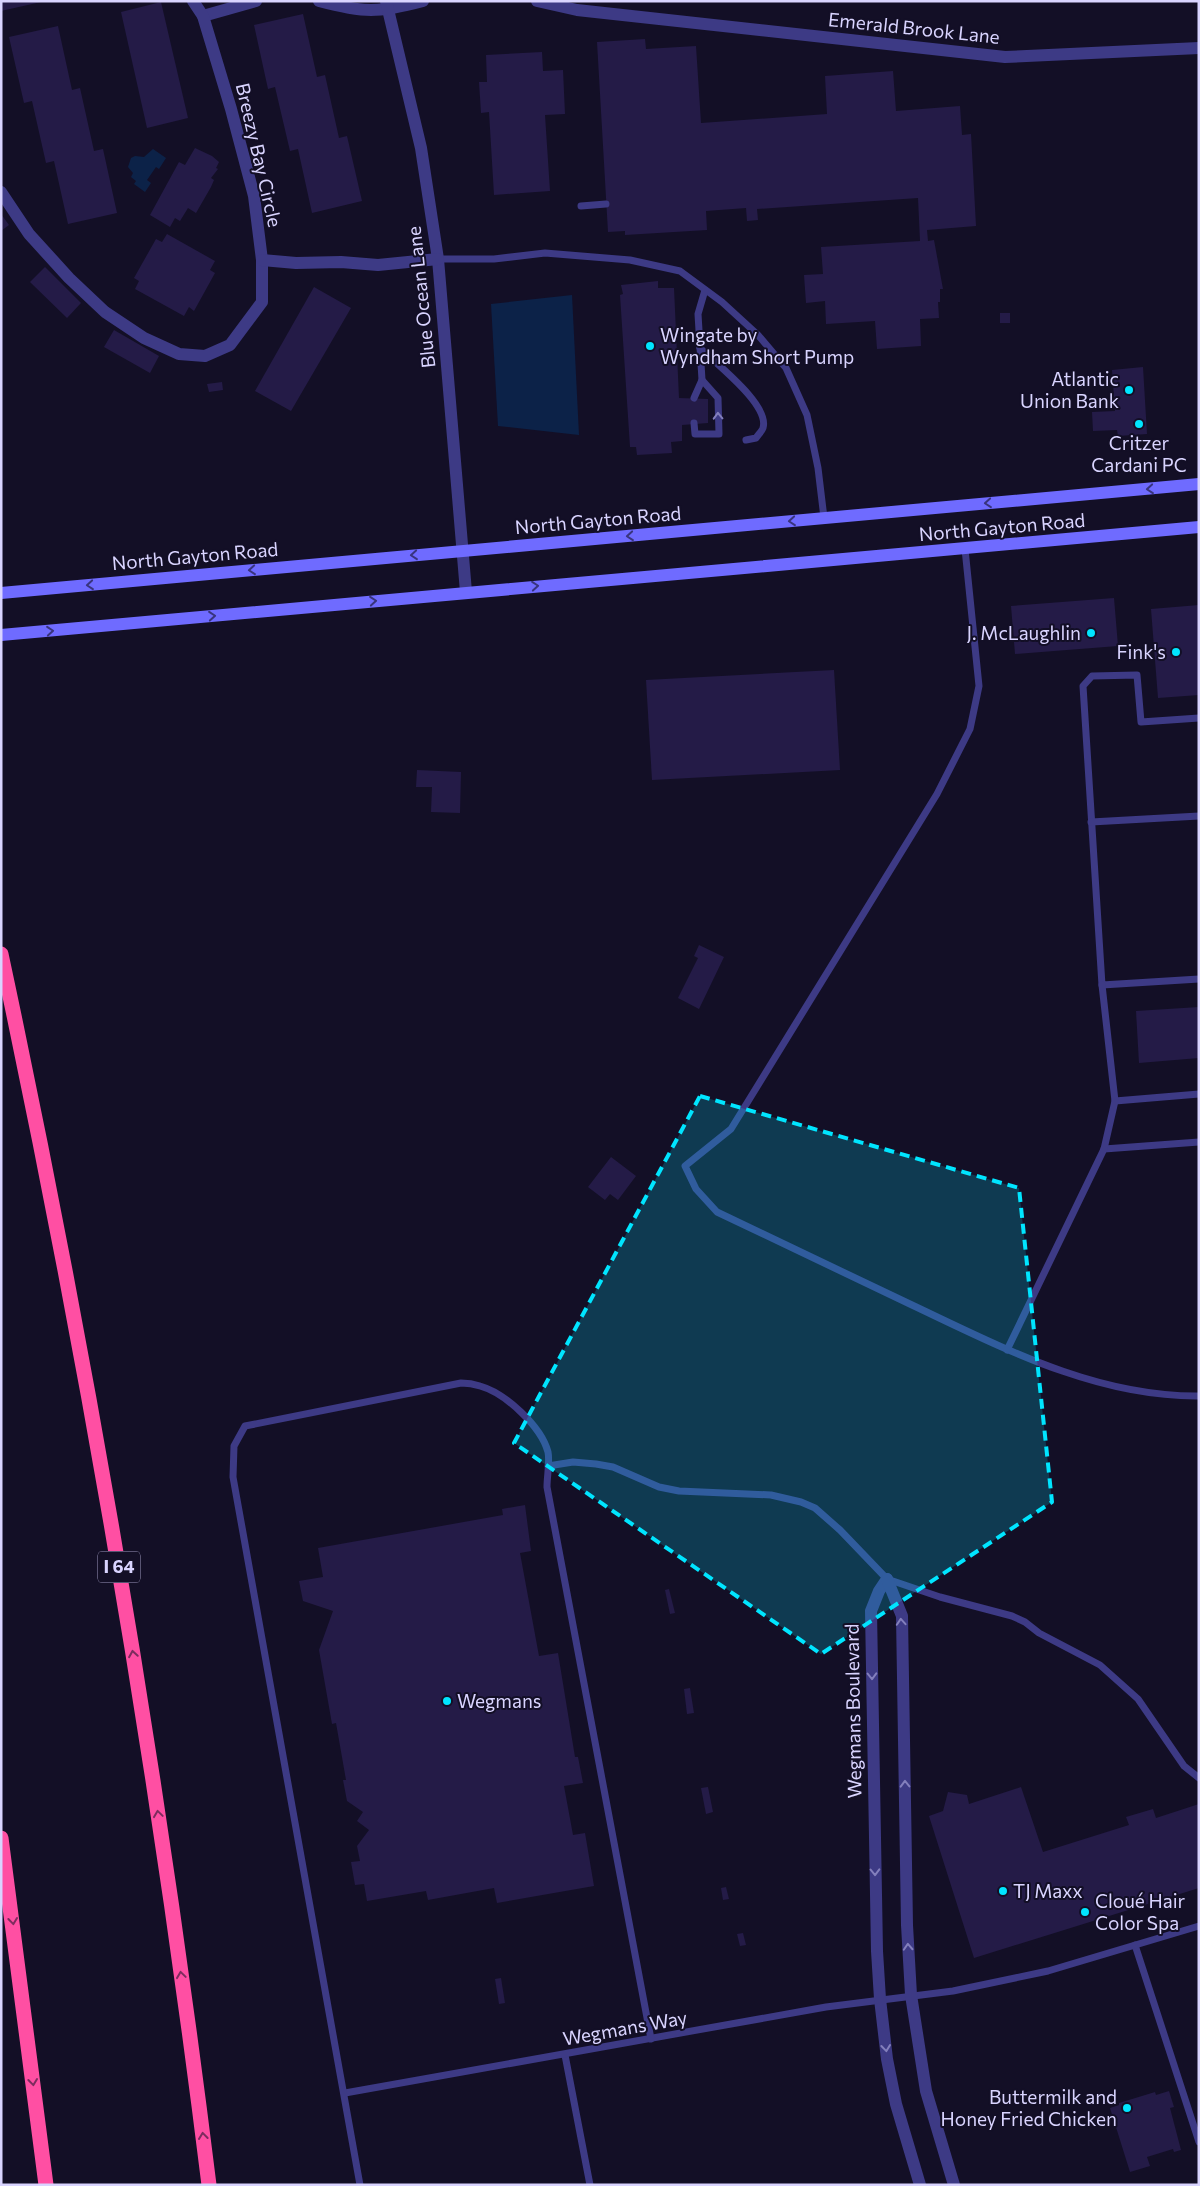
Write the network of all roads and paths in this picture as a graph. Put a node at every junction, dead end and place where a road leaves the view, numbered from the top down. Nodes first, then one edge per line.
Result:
1 (193, 1) edge
2 (256, 1) edge
3 (319, 1) edge
4 (424, 1) edge
5 (537, 1) edge
6 (387, 6) edge
7 (203, 16) junction
8 (1199, 48) edge
9 (1, 192) edge
10 (606, 204) dead end
11 (581, 206) dead end
12 (438, 259) junction
13 (262, 260) junction
14 (705, 290) junction
15 (700, 348) junction
16 (702, 380) junction
17 (694, 398) dead end
18 (694, 424) dead end
19 (746, 440) dead end
20 (1199, 484) edge
21 (824, 518) junction
22 (1199, 527) edge
23 (965, 549) junction
24 (462, 551) junction
25 (466, 592) junction
26 (1, 593) edge
27 (1, 635) edge
28 (1199, 718) edge
29 (1199, 816) edge
30 (1092, 822) junction
31 (1, 954) edge
32 (1199, 978) edge
33 (1102, 985) junction
34 (1199, 1094) edge
35 (1115, 1101) junction
36 (1199, 1142) edge
37 (1104, 1149) junction
38 (1007, 1350) junction
39 (1199, 1396) edge
40 (548, 1466) junction
41 (887, 1579) junction
42 (1199, 1778) edge
43 (1, 1838) edge
44 (1199, 1926) edge
45 (1134, 1945) junction
46 (911, 1996) junction
47 (880, 1999) junction
48 (651, 2039) junction
49 (566, 2055) junction
50 (345, 2093) junction
51 (1199, 2142) edge
52 (46, 2185) edge
53 (209, 2185) edge
54 (360, 2185) edge
55 (590, 2185) edge
56 (920, 2185) edge
57 (954, 2185) edge

1 - 7 street, Breezy Bay Circle
2 - 7 street
3 - 6 street
4 - 6 street
5 - 8 street, Emerald Brook Lane
6 - 12 street, Blue Ocean Lane
7 - 13 street, Breezy Bay Circle
9 - 13 street, Breezy Bay Circle
10 - 11 lane
12 - 13 street
12 - 14 lane
12 - 24 street, Blue Ocean Lane
14 - 15 lane
14 - 21 lane
15 - 16 lane
15 - 19 lane
16 - 17 lane
18 -> 16 lane
20 -> 21 main road, North Gayton Road
21 -> 24 main road, North Gayton Road
22 - 23 main road, North Gayton Road
25 -> 23 main road, North Gayton Road
23 - 38 lane
24 - 25 street, Blue Ocean Lane
24 -> 26 main road, North Gayton Road
27 -> 25 main road, North Gayton Road
28 - 30 lane
29 - 30 lane
30 - 33 lane
53 -> 31 highway, I 64
32 - 33 lane
33 - 35 lane
34 - 35 lane
35 - 37 lane
36 - 37 lane
37 - 38 lane
38 - 39 lane
40 - 41 lane
40 - 48 lane
40 - 50 lane
41 - 42 lane
46 -> 41 street
41 -> 47 street, Wegmans Boulevard
43 -> 52 highway
44 - 45 lane, Wegmans Way
45 - 46 lane, Wegmans Way
45 - 51 lane
46 - 47 lane, Wegmans Way
46 - 57 street
47 - 48 lane, Wegmans Way
47 -> 56 street, Wegmans Boulevard
48 - 49 lane, Wegmans Way
49 - 50 lane, Wegmans Way
49 - 55 lane
50 - 54 lane

